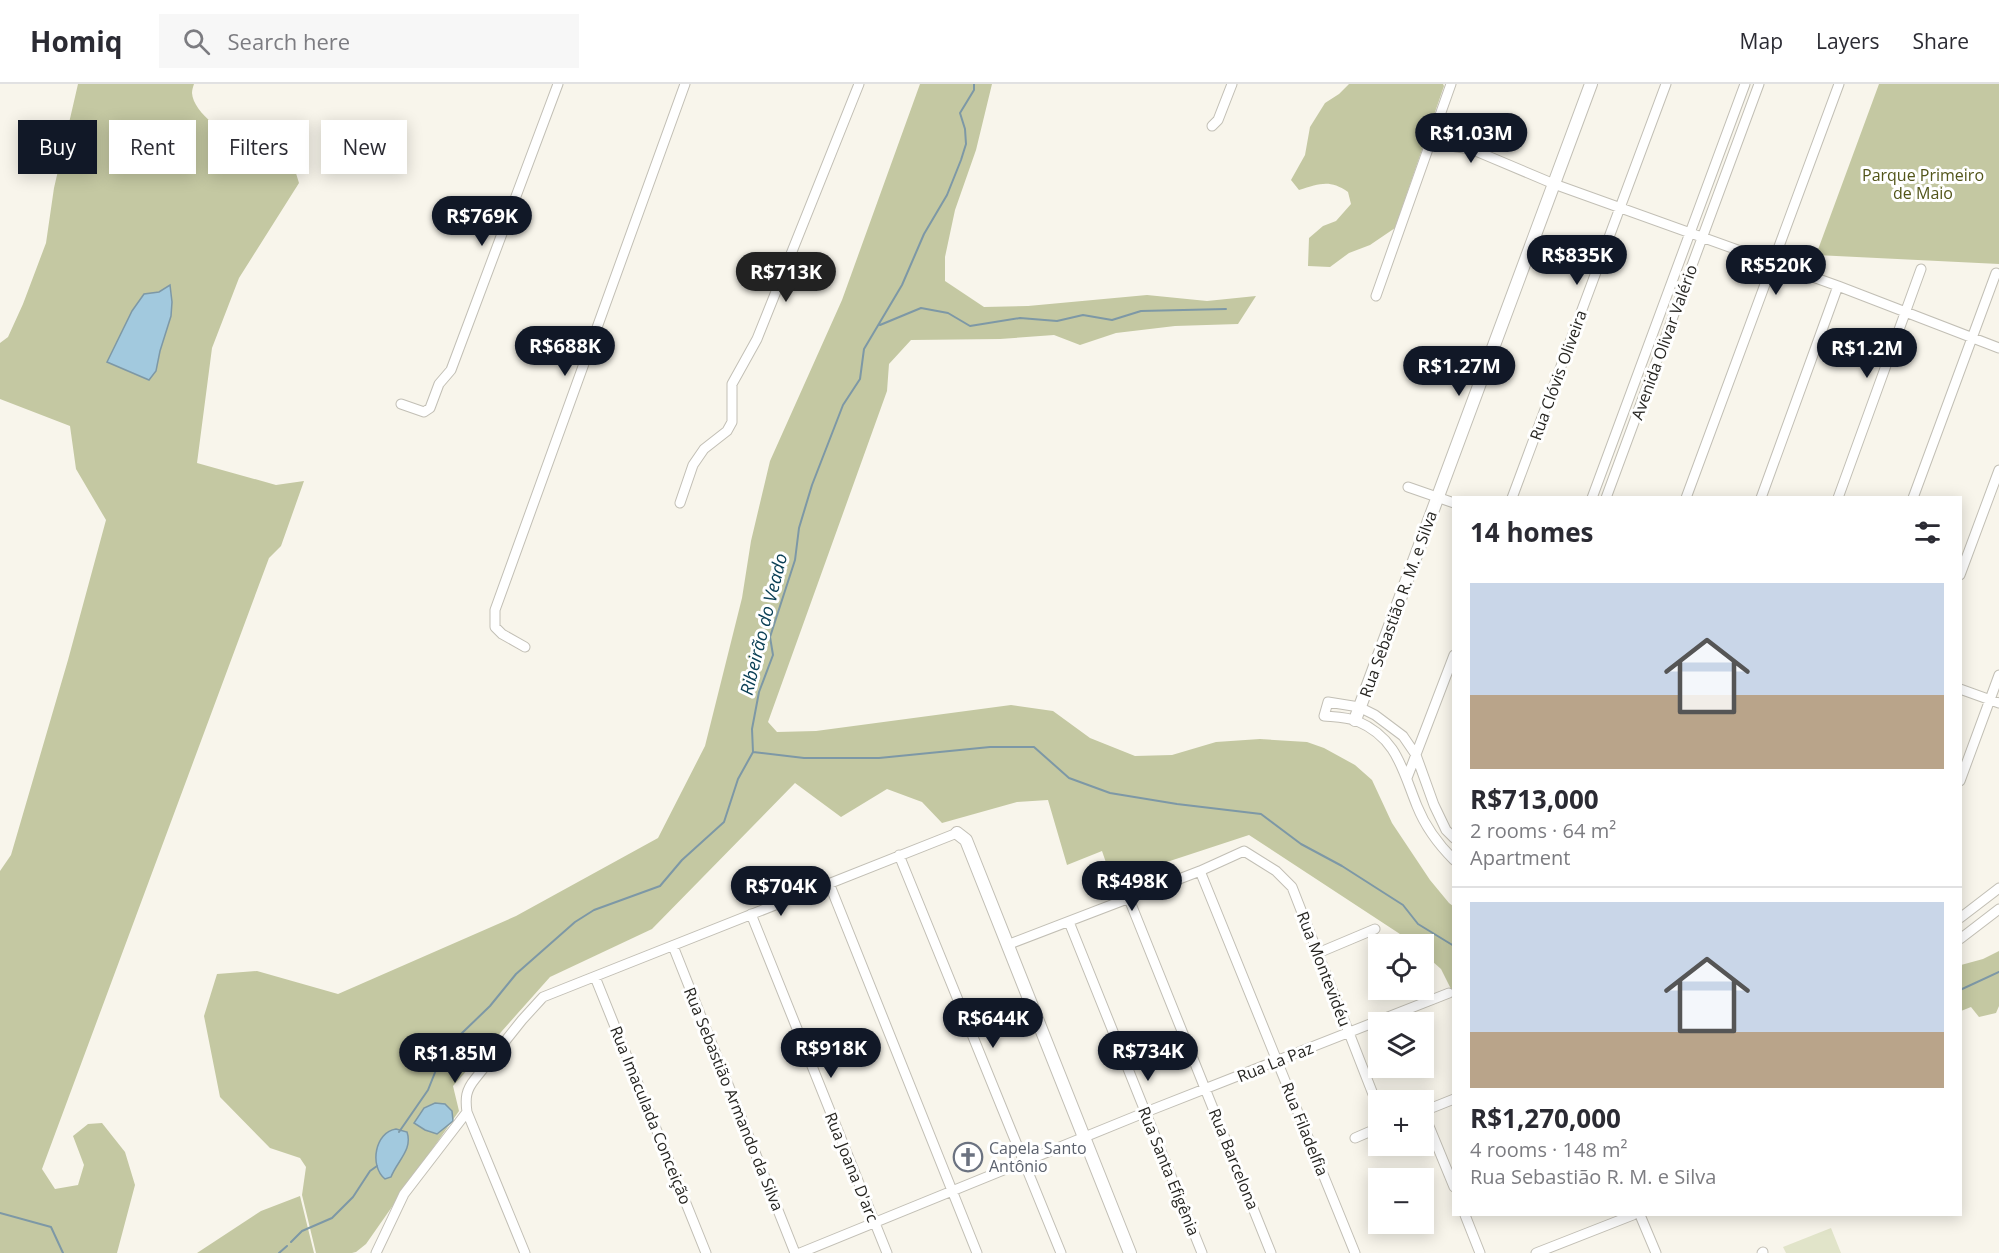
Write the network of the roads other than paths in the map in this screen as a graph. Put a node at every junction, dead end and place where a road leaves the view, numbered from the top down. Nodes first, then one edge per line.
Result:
1 (558, 84) edge
2 (685, 84) edge
3 (858, 84) edge
4 (1232, 84) edge
5 (1451, 84) edge
6 (1591, 84) edge
7 (1666, 84) edge
8 (1745, 84) edge
9 (1759, 84) edge
10 (1839, 84) edge
11 (1212, 126) dead end
12 (1430, 143) junction
13 (1554, 184) junction
14 (1620, 208) junction
15 (1689, 232) junction
16 (1702, 238) junction
17 (1774, 263) junction
18 (1922, 269) dead end
19 (1996, 273) dead end
20 (1838, 286) junction
21 (1376, 296) dead end
22 (1906, 312) junction
23 (1972, 337) junction
24 (1999, 348) edge
25 (401, 404) dead end
26 (1999, 470) edge
27 (1408, 487) dead end
28 (1513, 496) edge
29 (1594, 496) edge
30 (1607, 496) edge
31 (1687, 496) edge
32 (1762, 496) edge
33 (1839, 496) edge
34 (1914, 496) edge
35 (1438, 497) junction
36 (1452, 502) edge
37 (680, 503) dead end
38 (1962, 570) edge
39 (525, 647) dead end
40 (1452, 659) edge
41 (1999, 675) edge
42 (1962, 689) edge
43 (1995, 701) edge
44 (1359, 707) junction
45 (1355, 720) junction
46 (1416, 755) junction
47 (1962, 776) edge
48 (1407, 778) junction
49 (957, 833) joint
50 (1452, 836) edge
51 (899, 855) junction
52 (1452, 858) edge
53 (1200, 871) junction
54 (829, 883) junction
55 (1998, 887) edge
56 (1129, 899) junction
57 (1999, 909) edge
58 (751, 914) junction
59 (1962, 916) edge
60 (1989, 917) junction
61 (1069, 922) junction
62 (1375, 929) dead end
63 (1962, 937) edge
64 (1007, 945) junction
65 (673, 946) junction
66 (1318, 953) junction
67 (595, 977) junction
68 (1449, 993) dead end
69 (1348, 1033) junction
70 (1278, 1061) junction
71 (1206, 1089) junction
72 (1371, 1090) edge
73 (1452, 1100) edge
74 (1434, 1108) edge
75 (466, 1112) junction
76 (1146, 1112) junction
77 (1368, 1132) edge
78 (1085, 1137) junction
79 (1355, 1138) dead end
80 (1434, 1138) edge
81 (1024, 1161) junction
82 (1452, 1182) edge
83 (952, 1191) junction
84 (1465, 1216) edge
85 (1630, 1216) edge
86 (1640, 1216) edge
87 (875, 1223) junction
88 (376, 1253) edge
89 (525, 1253) edge
90 (706, 1253) edge
91 (795, 1253) edge
92 (800, 1253) edge
93 (887, 1253) edge
94 (977, 1253) edge
95 (1061, 1253) edge
96 (1130, 1253) edge
97 (1202, 1253) edge
98 (1271, 1253) edge
99 (1354, 1253) edge
100 (1480, 1253) edge
101 (1536, 1253) edge
102 (1656, 1253) edge

1 - 25 street
2 - 39 street
3 - 37 street
4 - 11 street
5 - 12 street
6 - 13 street, Rua Sebastião R. M. e Silva
7 - 14 street, Rua Clóvis Oliveira
8 - 15 street
9 - 16 street, Avenida Olivar Valério
10 - 17 street
12 - 13 street
12 - 21 street
13 - 14 street
13 - 35 street, Rua Sebastião R. M. e Silva
14 - 15 street
14 - 28 street, Rua Clóvis Oliveira
15 - 16 street
15 - 29 street
16 - 17 street
16 - 30 street, Avenida Olivar Valério
17 - 20 street
17 - 31 street
18 - 22 street
19 - 23 street
20 - 22 street
20 - 32 street
22 - 23 street
22 - 33 street
23 - 24 street
23 - 34 street
26 - 38 street
27 - 35 street
35 - 36 street
35 - 44 street, Rua Sebastião R. M. e Silva
40 - 46 street
41 - 43 street
42 - 43 street
43 - 47 street
44 - 45 street, Rua Sebastião R. M. e Silva
44 - 45 street
44 - 46 street
45 - 48 street
46 - 48 street
46 - 50 street
48 - 52 street
49 - 51 street
49 - 64 street
51 - 54 street
51 - 81 street
53 - 56 street
53 - 66 street, Rua Montevidéu
53 - 70 street, Rua Filadelfia
54 - 58 street
54 - 83 street
55 - 59 street
55 - 60 street
56 - 61 street
56 - 71 street, Rua Barcelona
57 - 60 street
58 - 65 street
58 - 87 street, Rua Joana D'arc
60 - 63 street
61 - 64 street
61 - 76 street, Rua Santa Efigênia
62 - 66 street
64 - 78 street
65 - 67 street
65 - 91 street, Rua Sebastião Armando da Silva
66 - 69 street, Rua Montevidéu
67 - 75 street
67 - 90 street, Rua Imaculada Conceição
68 - 69 street, Rua La Paz
69 - 70 street, Rua La Paz
69 - 72 street, Rua Montevidéu
70 - 71 street, Rua La Paz
70 - 99 street, Rua Filadelfia
71 - 76 street, Rua La Paz
71 - 98 street, Rua Barcelona
73 - 74 street
75 - 88 street
75 - 89 street
76 - 78 street, Rua La Paz
76 - 97 street, Rua Santa Efigênia
77 - 79 street
78 - 81 street, Rua La Paz
78 - 96 street
80 - 82 street
81 - 83 street, Rua La Paz
81 - 95 street
83 - 87 street, Rua La Paz
83 - 94 street
84 - 100 street
85 - 101 street
86 - 102 street
87 - 92 street, Rua La Paz
87 - 93 street, Rua Joana D'arc

